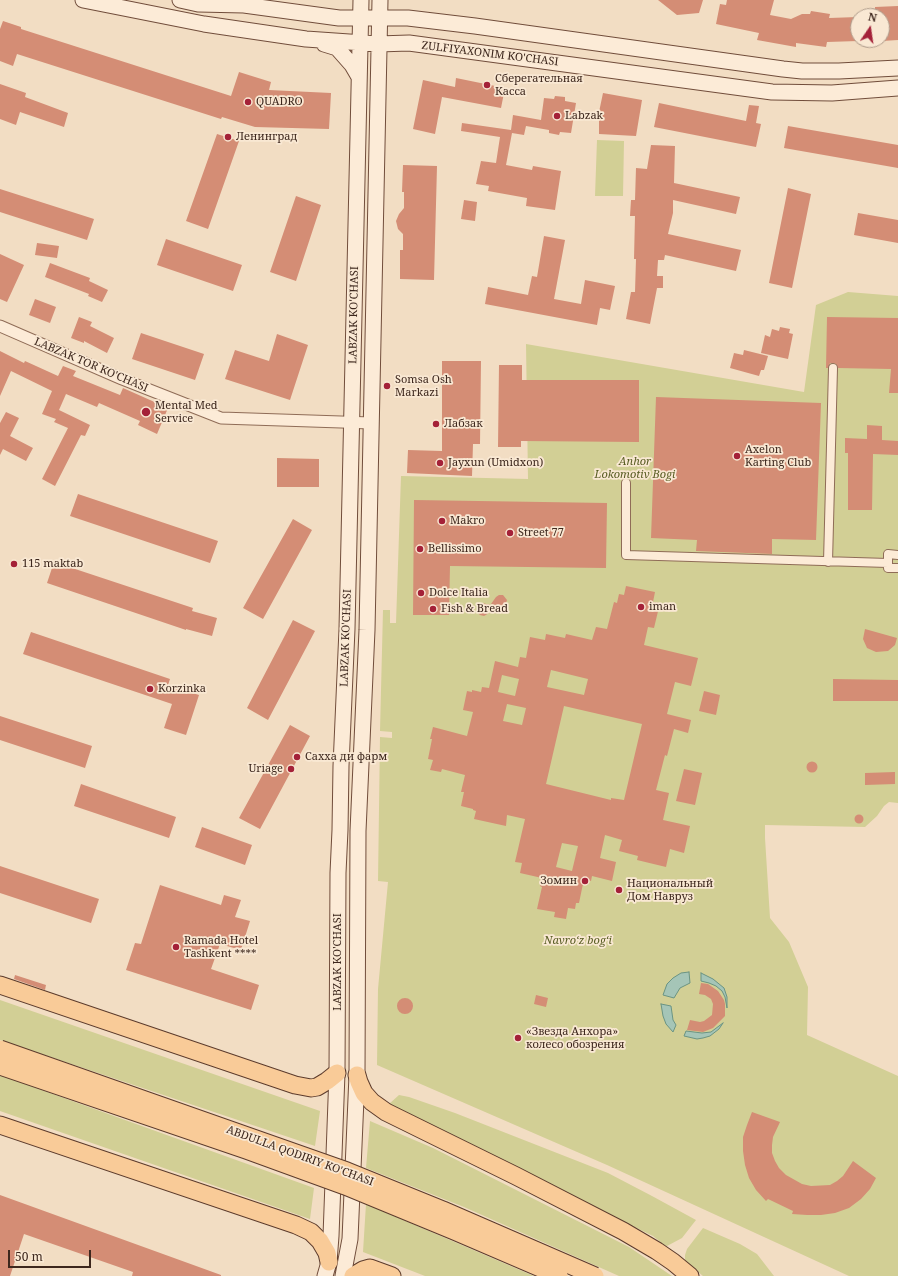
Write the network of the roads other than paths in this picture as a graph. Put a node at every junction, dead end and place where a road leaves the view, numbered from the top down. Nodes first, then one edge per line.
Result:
1 (83, 0) edge
2 (180, 0) edge
3 (361, 0) edge
4 (380, 0) edge
5 (360, 18) junction
6 (378, 18) junction
7 (306, 39) junction
8 (360, 43) junction
9 (378, 44) junction
10 (764, 67) junction
11 (898, 68) edge
12 (832, 72) junction
13 (359, 77) junction
14 (898, 88) edge
15 (761, 90) junction
16 (832, 93) junction
17 (0, 326) edge
18 (833, 368) dead end
19 (352, 423) junction
20 (371, 423) junction
21 (626, 484) dead end
22 (898, 555) edge
23 (828, 562) junction
24 (888, 563) junction
25 (898, 568) edge
26 (347, 629) junction
27 (367, 630) junction
28 (340, 830) junction
29 (358, 831) junction
30 (0, 985) edge
31 (0, 1049) edge
32 (0, 1066) edge
33 (338, 1073) junction
34 (357, 1075) junction
35 (0, 1124) edge
36 (327, 1269) edge
37 (343, 1276) edge
38 (353, 1276) edge
39 (392, 1276) edge
40 (559, 1276) edge
41 (595, 1276) edge
42 (690, 1276) edge

1 - 7 main road, ZULFIYAXONIM KO'CHASI
2 - 5 main road
3 - 5 main road, LABZAK KO'CHASI
4 - 6 main road, LABZAK KO'CHASI
5 - 6 main road
5 - 8 main road, LABZAK KO'CHASI
6 - 9 main road, LABZAK KO'CHASI
6 - 10 main road
7 - 8 main road, ZULFIYAXONIM KO'CHASI
7 - 13 main road
8 - 9 main road, ZULFIYAXONIM KO'CHASI
8 - 13 main road, LABZAK KO'CHASI
9 - 15 main road, ZULFIYAXONIM KO'CHASI
9 - 20 main road, LABZAK KO'CHASI
10 - 12 main road
10 - 15 main road
11 - 12 main road
12 - 16 main road
13 - 19 main road, LABZAK KO'CHASI
14 - 16 main road, ZULFIYAXONIM KO'CHASI
15 - 16 main road, ZULFIYAXONIM KO'CHASI
17 - 19 street, LABZAK TOR KO'CHASI
18 - 23 street
19 - 20 street, LABZAK TOR KO'CHASI
19 - 26 main road, LABZAK KO'CHASI
20 - 27 main road, LABZAK KO'CHASI
21 - 23 street
22 - 24 street
23 - 24 street
24 - 25 street
26 - 27 main road
26 - 28 main road, LABZAK KO'CHASI
27 - 29 main road, LABZAK KO'CHASI
28 - 29 main road
28 - 33 main road, LABZAK KO'CHASI
29 - 34 main road, LABZAK KO'CHASI
30 - 33 main road
31 - 41 main road, ABDULLA QODIRIY KO'CHASI, bridge
32 - 40 main road, ABDULLA QODIRIY KO'CHASI, bridge
33 - 36 main road, LABZAK KO'CHASI
34 - 37 main road, LABZAK KO'CHASI
34 - 42 main road
35 - 36 main road
38 - 39 main road

